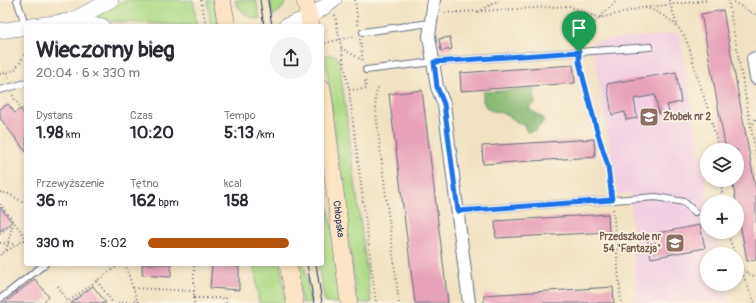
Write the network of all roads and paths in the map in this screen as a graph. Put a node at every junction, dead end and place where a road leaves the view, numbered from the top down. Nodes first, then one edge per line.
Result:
1 (18, 0) edge
2 (111, 0) edge
3 (201, 0) edge
4 (222, 0) edge
5 (305, 0) edge
6 (355, 0) edge
7 (434, 0) edge
8 (499, 0) edge
9 (616, 0) edge
10 (669, 0) edge
11 (709, 0) edge
12 (729, 0) edge
13 (670, 4) junction
14 (334, 6) edge
15 (641, 8) junction
16 (476, 12) junction
17 (440, 14) dead end
18 (756, 15) edge
19 (600, 18) junction
20 (71, 21) junction
21 (311, 21) edge
22 (430, 23) junction
23 (25, 24) edge
24 (47, 24) edge
25 (90, 24) edge
26 (206, 24) edge
27 (227, 24) edge
28 (296, 24) edge
29 (677, 26) junction
30 (24, 27) edge
31 (0, 31) edge
32 (359, 32) junction
33 (340, 40) junction
34 (325, 43) dead end
35 (650, 47) dead end
36 (341, 48) junction
37 (579, 52) junction
38 (24, 55) edge
39 (756, 58) edge
40 (362, 60) junction
41 (434, 62) junction
42 (364, 70) junction
43 (0, 74) edge
44 (756, 78) edge
45 (24, 84) edge
46 (378, 88) dead end
47 (0, 90) edge
48 (349, 90) junction
49 (324, 104) edge
50 (756, 118) edge
51 (751, 127) junction
52 (717, 143) edge
53 (756, 155) edge
54 (0, 192) edge
55 (612, 200) junction
56 (24, 203) edge
57 (0, 204) edge
58 (458, 211) junction
59 (695, 212) dead end
60 (14, 223) junction
61 (0, 233) edge
62 (24, 236) edge
63 (24, 239) edge
64 (0, 243) edge
65 (8, 244) junction
66 (15, 244) junction
67 (6, 251) junction
68 (0, 255) edge
69 (42, 266) edge
70 (117, 266) edge
71 (126, 266) edge
72 (194, 266) edge
73 (288, 266) edge
74 (744, 272) edge
75 (756, 277) edge
76 (744, 279) edge
77 (97, 281) junction
78 (58, 286) dead end
79 (133, 288) junction
80 (194, 291) junction
81 (194, 298) junction
82 (0, 299) edge
83 (138, 302) edge
84 (67, 303) edge
85 (113, 303) edge
86 (118, 303) edge
87 (142, 303) edge
88 (194, 303) edge
89 (226, 303) edge
90 (295, 303) edge
91 (349, 303) edge
92 (376, 303) edge
93 (399, 303) edge
94 (469, 303) edge
95 (621, 303) edge
96 (755, 303) edge

1 - 23 lane
2 - 20 street
3 - 26 path
4 - 27 main road
5 - 21 main road
6 - 32 path
7 - 22 street
8 - 16 path
9 - 19 path
10 - 13 path
11 - 13 path
12 - 18 path
12 - 51 path
13 - 15 path
13 - 29 path
14 - 21 street
14 - 33 path
15 - 19 path
15 - 29 path
16 - 17 path
16 - 19 path
19 - 37 path
20 - 24 street
20 - 25 street
21 - 28 street
22 - 32 lane
22 - 41 street
29 - 52 path
30 - 31 street
32 - 33 path
32 - 40 path
33 - 34 path
33 - 36 path
35 - 37 lane
36 - 40 path
36 - 48 path
37 - 41 lane
37 - 55 path
38 - 43 path
39 - 44 street
40 - 42 path
41 - 42 lane
41 - 58 street
42 - 48 path
45 - 47 lane
46 - 93 path
48 - 92 path
49 - 91 main road, Chłopska
50 - 51 path
51 - 53 path
54 - 56 path
55 - 58 lane
55 - 59 lane
55 - 95 path
57 - 60 path
58 - 94 street
60 - 61 path
60 - 62 path
60 - 65 path
63 - 66 path
64 - 65 path
65 - 66 path
65 - 67 path
66 - 67 path
67 - 68 path
69 - 82 lane
70 - 77 path
71 - 79 path
72 - 80 path
73 - 90 main road
74 - 75 path
76 - 96 path
77 - 84 path
77 - 85 path
78 - 84 path
79 - 80 path
79 - 83 path
80 - 81 path
81 - 88 path
81 - 89 path
83 - 86 path
83 - 87 path

